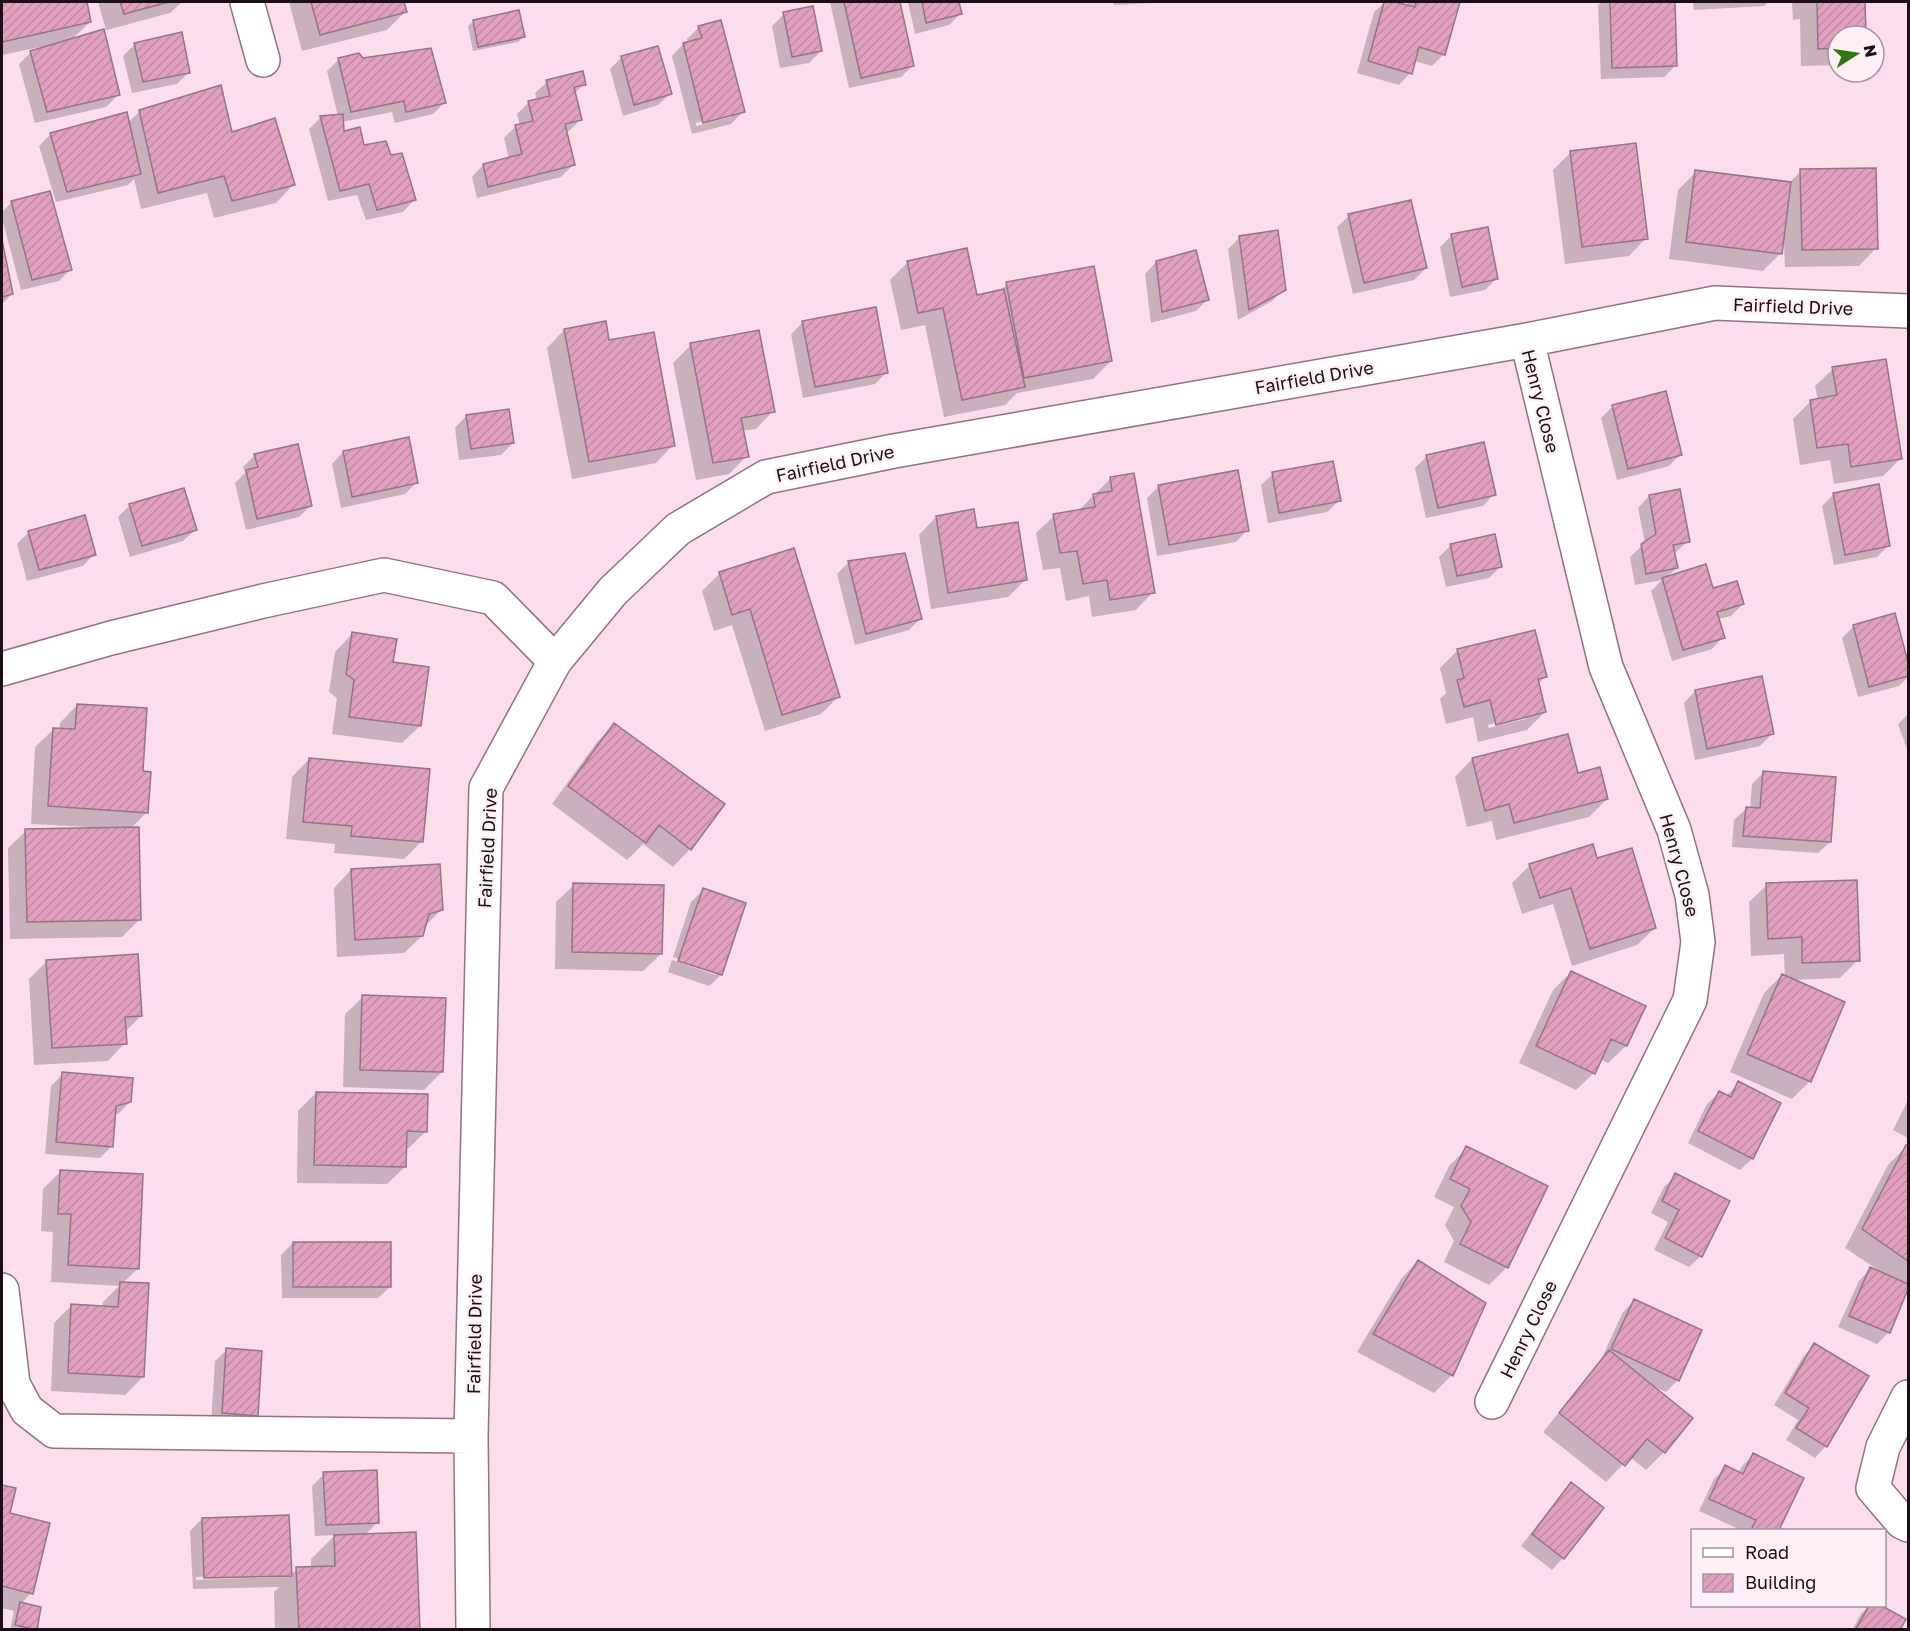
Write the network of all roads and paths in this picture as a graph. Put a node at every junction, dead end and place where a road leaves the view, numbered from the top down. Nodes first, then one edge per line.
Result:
1 (248, 2) edge
2 (263, 60) dead end
3 (1908, 311) edge
4 (1527, 340) junction
5 (555, 662) junction
6 (2, 669) edge
7 (2, 1290) edge
8 (1908, 1397) edge
9 (1492, 1402) dead end
10 (471, 1437) junction
11 (1908, 1525) edge
12 (473, 1629) edge

1 - 2 street
3 - 4 street, Fairfield Drive
4 - 5 street, Fairfield Drive
4 - 9 street, Henry Close
5 - 6 street
5 - 10 street, Fairfield Drive
7 - 10 street
8 - 11 street
10 - 12 street, Fairfield Drive

